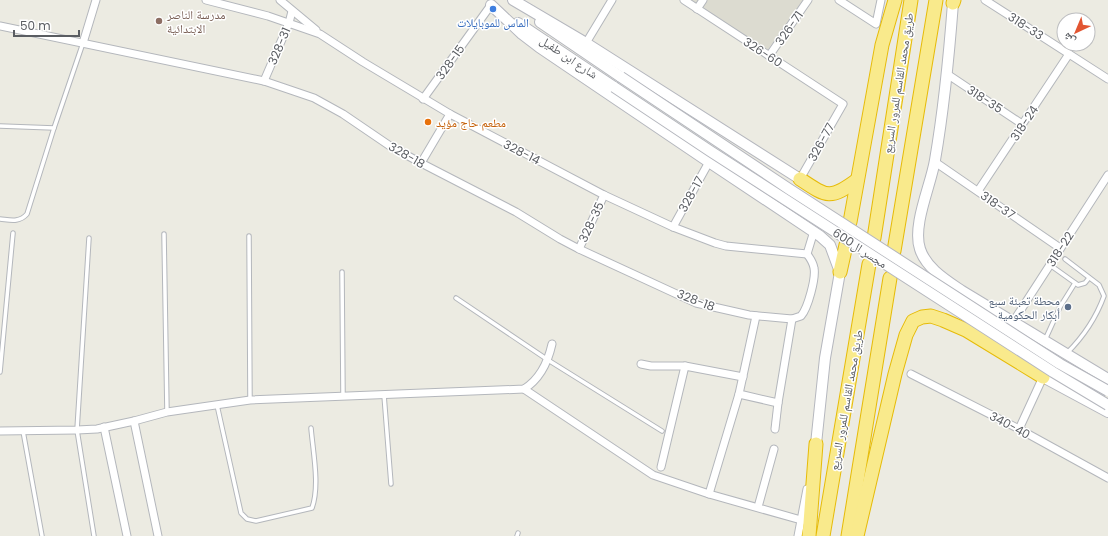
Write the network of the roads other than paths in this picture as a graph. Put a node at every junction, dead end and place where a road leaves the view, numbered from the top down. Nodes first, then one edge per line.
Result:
1 (96, 0) edge
2 (206, 0) edge
3 (280, 0) edge
4 (507, 0) edge
5 (513, 0) edge
6 (612, 0) edge
7 (684, 0) edge
8 (703, 0) edge
9 (808, 0) edge
10 (839, 0) edge
11 (880, 0) edge
12 (895, 0) edge
13 (911, 0) edge
14 (936, 0) edge
15 (985, 0) edge
16 (954, 1) edge
17 (487, 3) edge
18 (697, 9) junction
19 (292, 11) junction
20 (289, 23) junction
21 (0, 26) edge
22 (320, 34) junction
23 (83, 43) junction
24 (586, 43) junction
25 (1069, 54) junction
26 (769, 56) junction
27 (947, 74) junction
28 (621, 77) joint
29 (1108, 79) edge
30 (264, 81) junction
31 (614, 87) joint
32 (423, 99) junction
33 (842, 104) joint
34 (450, 114) junction
35 (1022, 124) junction
36 (0, 126) edge
37 (54, 128) junction
38 (709, 162) junction
39 (935, 162) junction
40 (421, 163) junction
41 (1108, 175) edge
42 (800, 179) junction
43 (858, 180) junction
44 (978, 191) junction
45 (604, 195) junction
46 (0, 219) edge
47 (850, 222) dead end
48 (674, 226) junction
49 (814, 231) junction
50 (13, 233) dead end
51 (164, 234) dead end
52 (249, 236) dead end
53 (89, 238) dead end
54 (874, 238) dead end
55 (846, 244) dead end
56 (1060, 248) junction
57 (579, 249) junction
58 (894, 251) dead end
59 (807, 254) junction
60 (1065, 259) dead end
61 (869, 264) dead end
62 (1050, 265) junction
63 (342, 272) dead end
64 (840, 272) junction
65 (890, 278) dead end
66 (1089, 278) junction
67 (1075, 283) junction
68 (456, 298) dead end
69 (756, 316) junction
70 (792, 319) junction
71 (1013, 322) junction
72 (1045, 341) junction
73 (552, 344) dead end
74 (1066, 354) junction
75 (548, 360) junction
76 (641, 364) dead end
77 (685, 366) junction
78 (0, 372) edge
79 (911, 374) dead end
80 (743, 377) junction
81 (1043, 377) junction
82 (1108, 379) edge
83 (524, 389) junction
84 (1108, 391) edge
85 (383, 394) junction
86 (739, 394) junction
87 (343, 396) junction
88 (250, 400) junction
89 (778, 403) junction
90 (1108, 405) edge
91 (217, 406) junction
92 (167, 412) junction
93 (1108, 412) edge
94 (134, 421) junction
95 (104, 427) junction
96 (311, 428) dead end
97 (775, 429) dead end
98 (1019, 429) junction
99 (77, 430) junction
100 (0, 431) edge
101 (24, 431) junction
102 (662, 431) dead end
103 (816, 444) junction
104 (774, 449) dead end
105 (662, 467) dead end
106 (1108, 478) edge
107 (392, 484) dead end
108 (709, 494) junction
109 (758, 507) junction
110 (801, 520) junction
111 (42, 536) edge
112 (94, 536) edge
113 (127, 536) edge
114 (158, 536) edge
115 (798, 536) edge
116 (809, 536) edge
117 (823, 536) edge
118 (848, 536) edge
119 (857, 536) edge

1 - 23 street
2 - 20 street, 328-14
3 - 19 street
4 - 28 street, شارع ابن طفيل
5 - 24 street
6 - 24 street
7 - 18 street, 326-60
8 - 18 street
9 - 26 street, 326-71
10 - 11 street
12 - 43 highway
13 - 54 highway, طريق محمد القاسم للمرور السريع
14 - 58 highway, طريق محمد القاسم للمرور السريع
15 - 25 street, 318-33
16 - 27 street
17 - 31 street, شارع ابن طفيل
17 - 32 street, 328-15
17 - 38 street
18 - 26 street, 326-60
19 - 20 street, 328-31
19 - 22 street
20 - 22 street, 328-14
20 - 30 street, 328-31
21 - 23 street, 328-18
22 - 32 street, 328-14
23 - 30 street, 328-18
23 - 37 lane
24 - 42 street
25 - 29 street, 318-33
25 - 35 street, 318-24
26 - 33 street, 326-60
27 - 35 street, 318-35
27 - 39 street
28 - 84 street, مجسر ال600, bridge
30 - 40 street, 328-18
31 - 90 street, مجسر ال600, bridge
32 - 34 street, 328-14
33 - 42 street, 326-77
34 - 40 street
34 - 45 street, 328-14
35 - 44 street, 318-24
36 - 37 lane
37 - 46 lane
38 - 48 street, 328-17
38 - 49 street
39 - 44 street, 318-37
39 - 71 street
40 - 57 street, 328-18
41 - 56 street, 318-22
42 - 43 highway
43 - 47 highway
44 - 56 street, 318-37
45 - 48 street, 328-14
45 - 57 street, 328-35
48 - 59 street, 328-14
49 - 59 street
49 - 64 street
50 - 78 lane
51 - 92 lane
52 - 88 lane
53 - 99 lane
55 - 64 highway
56 - 62 street, 318-22
57 - 69 street, 328-18
59 - 70 street, 328-18
60 - 66 lane
61 - 117 highway, طريق محمد القاسم للمرور السريع
62 - 67 lane
62 - 71 street, 318-22
63 - 87 lane
64 - 103 street
65 - 118 highway, طريق محمد القاسم للمرور السريع
66 - 67 lane
66 - 74 lane
67 - 72 lane
68 - 75 lane
69 - 70 street, 328-18
69 - 80 street
70 - 89 street
71 - 72 street
72 - 74 street
73 - 75 street
74 - 82 street
75 - 83 street
75 - 102 lane
76 - 77 street
77 - 80 street
77 - 105 street
79 - 98 street, 340-40
80 - 86 street
81 - 93 street
81 - 98 street
81 - 119 highway
83 - 85 street
83 - 108 street
85 - 87 street
85 - 107 lane
86 - 89 street
86 - 108 street
87 - 88 street
88 - 91 street
89 - 97 street
91 - 92 street
91 - 96 lane
92 - 94 street
94 - 95 street
94 - 114 street
95 - 99 street
95 - 113 street
98 - 106 street, 340-40
99 - 101 street
99 - 112 lane
100 - 101 street
101 - 111 lane
103 - 110 street
103 - 116 highway
104 - 109 street
108 - 109 street
109 - 110 street
110 - 115 street

